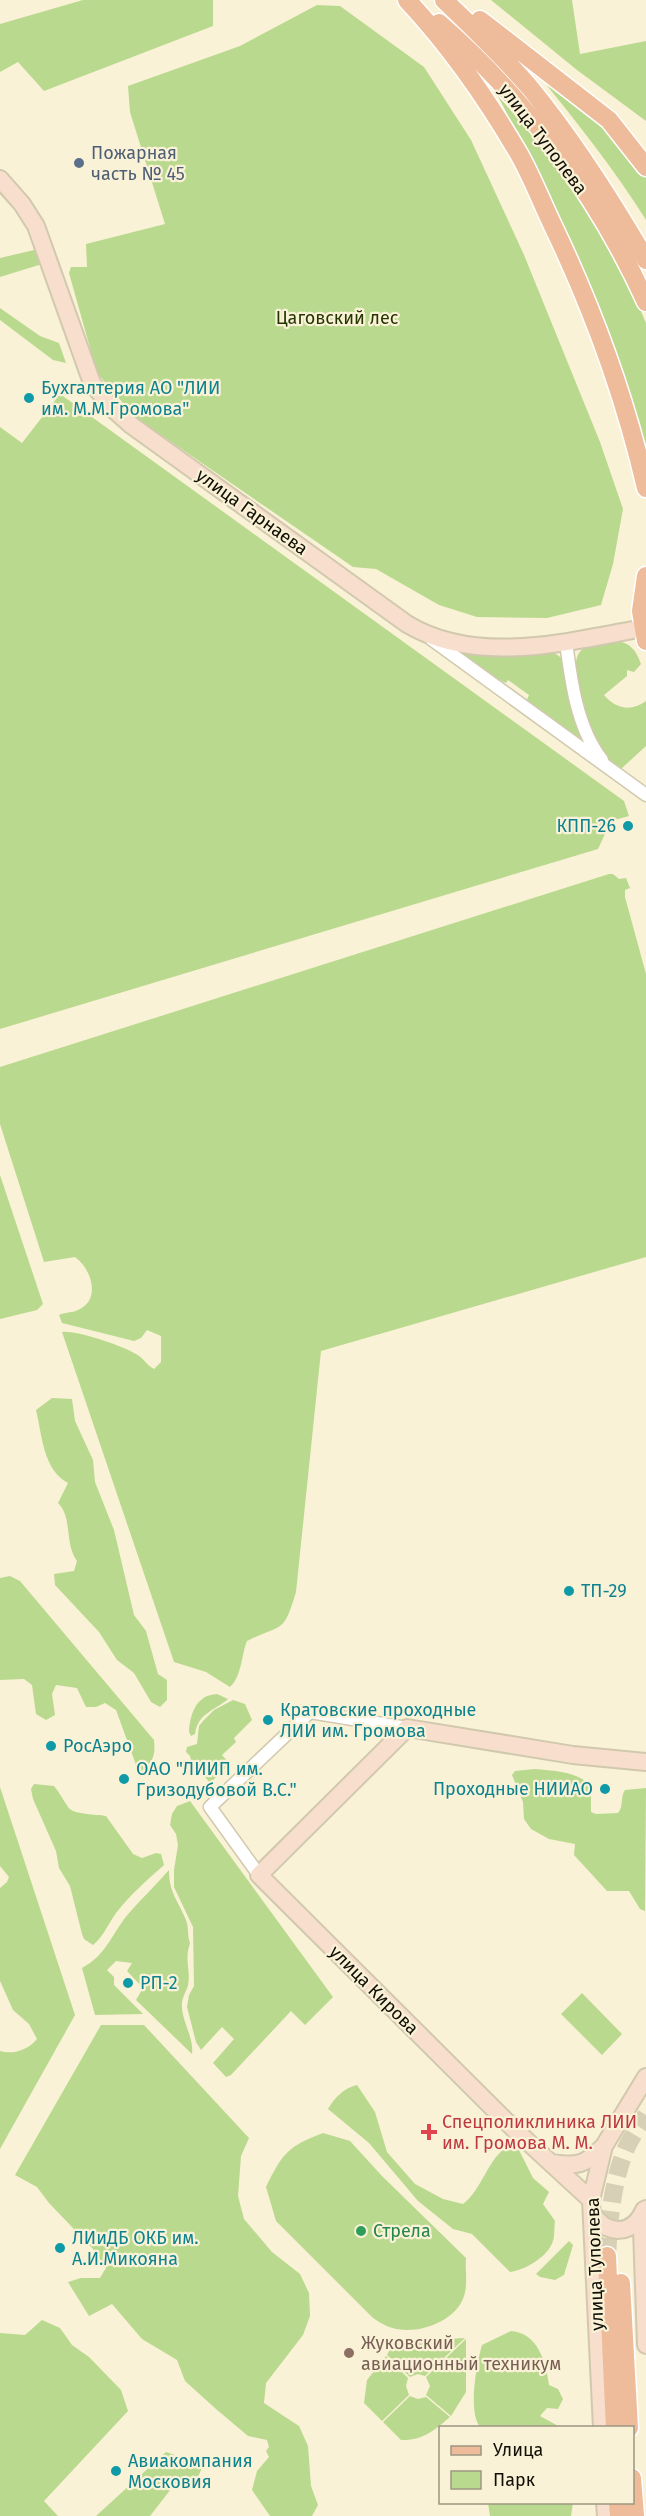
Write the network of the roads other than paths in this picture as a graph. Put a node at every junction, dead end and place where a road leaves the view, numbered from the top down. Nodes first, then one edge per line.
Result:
1 (407, 0) edge
2 (412, 0) edge
3 (444, 0) edge
4 (455, 0) edge
5 (646, 167) edge
6 (0, 179) edge
7 (646, 260) edge
8 (646, 302) edge
9 (646, 488) edge
10 (646, 576) edge
11 (426, 635) junction
12 (644, 635) edge
13 (566, 642) junction
14 (610, 770) junction
15 (646, 795) edge
16 (406, 1728) junction
17 (646, 1762) edge
18 (259, 1875) junction
19 (646, 2077) edge
20 (604, 2146) junction
21 (550, 2163) junction
22 (592, 2207) junction
23 (646, 2207) edge
24 (646, 2344) edge
25 (602, 2426) edge
26 (615, 2426) edge
27 (629, 2426) edge
28 (634, 2497) edge
29 (635, 2516) edge

1 - 9 main road
2 - 8 main road, улица Туполева
3 - 7 main road, улица Туполева
4 - 5 main road
6 - 11 street, улица Гарнаева
10 - 12 main road
11 - 13 street, улица Гарнаева
11 - 14 street
12 - 13 street, улица Гарнаева
13 - 14 street
14 - 15 street
16 - 17 street
16 - 18 street
16 - 18 street, улица Кирова
18 - 21 street, улица Кирова
19 - 20 street, улица Туполева
20 - 21 street
20 - 22 street, улица Туполева
21 - 22 street, улица Кирова
22 - 23 street, улица Кирова
22 - 25 street, улица Туполева
23 - 24 street
26 - 27 main road, улица Туполева
28 - 29 main road

